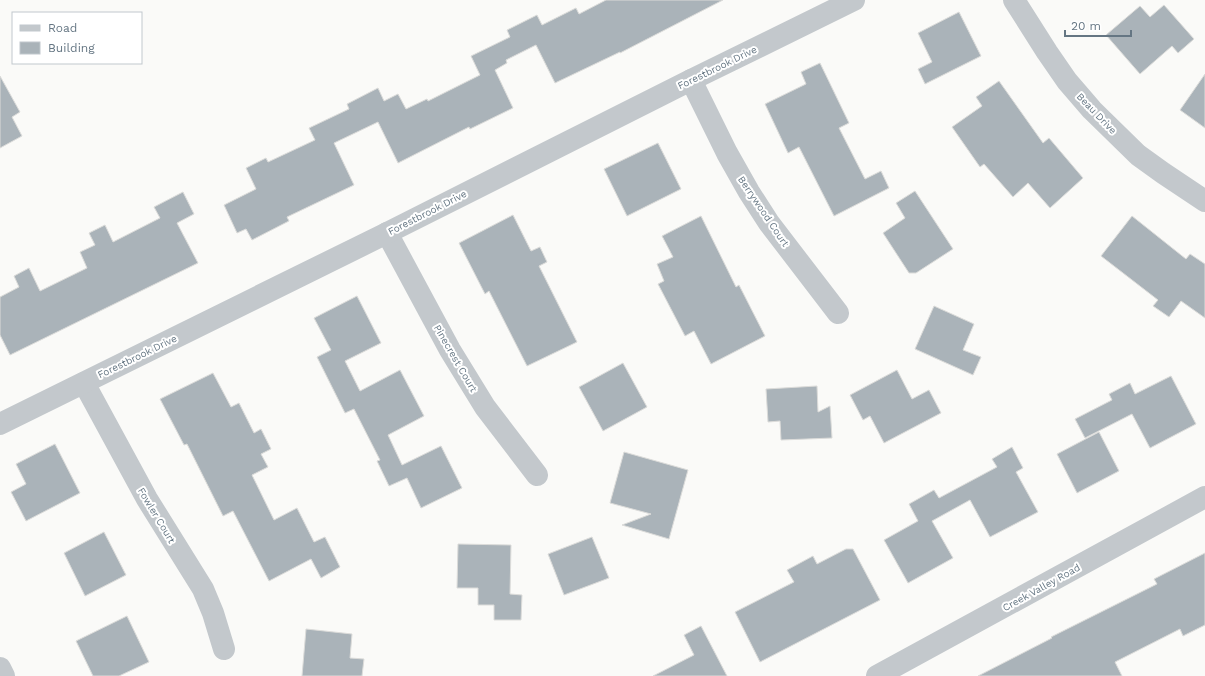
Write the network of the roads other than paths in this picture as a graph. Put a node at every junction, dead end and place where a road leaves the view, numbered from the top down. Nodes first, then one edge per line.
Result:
1 (854, 0) edge
2 (1014, 0) edge
3 (692, 80) junction
4 (1205, 201) edge
5 (387, 233) junction
6 (838, 313) dead end
7 (84, 383) junction
8 (0, 424) edge
9 (537, 475) dead end
10 (1205, 498) edge
11 (224, 649) dead end
12 (0, 668) edge
13 (4, 676) edge
14 (877, 676) edge

1 - 3 street, Forestbrook Drive
2 - 4 street, Beau Drive
3 - 5 street, Forestbrook Drive
3 - 6 street, Berrywood Court
5 - 7 street, Forestbrook Drive
5 - 9 street, Pinecrest Court
7 - 8 street, Forestbrook Drive
7 - 11 street, Fowler Court
10 - 14 street, Creek Valley Road
12 - 13 street

